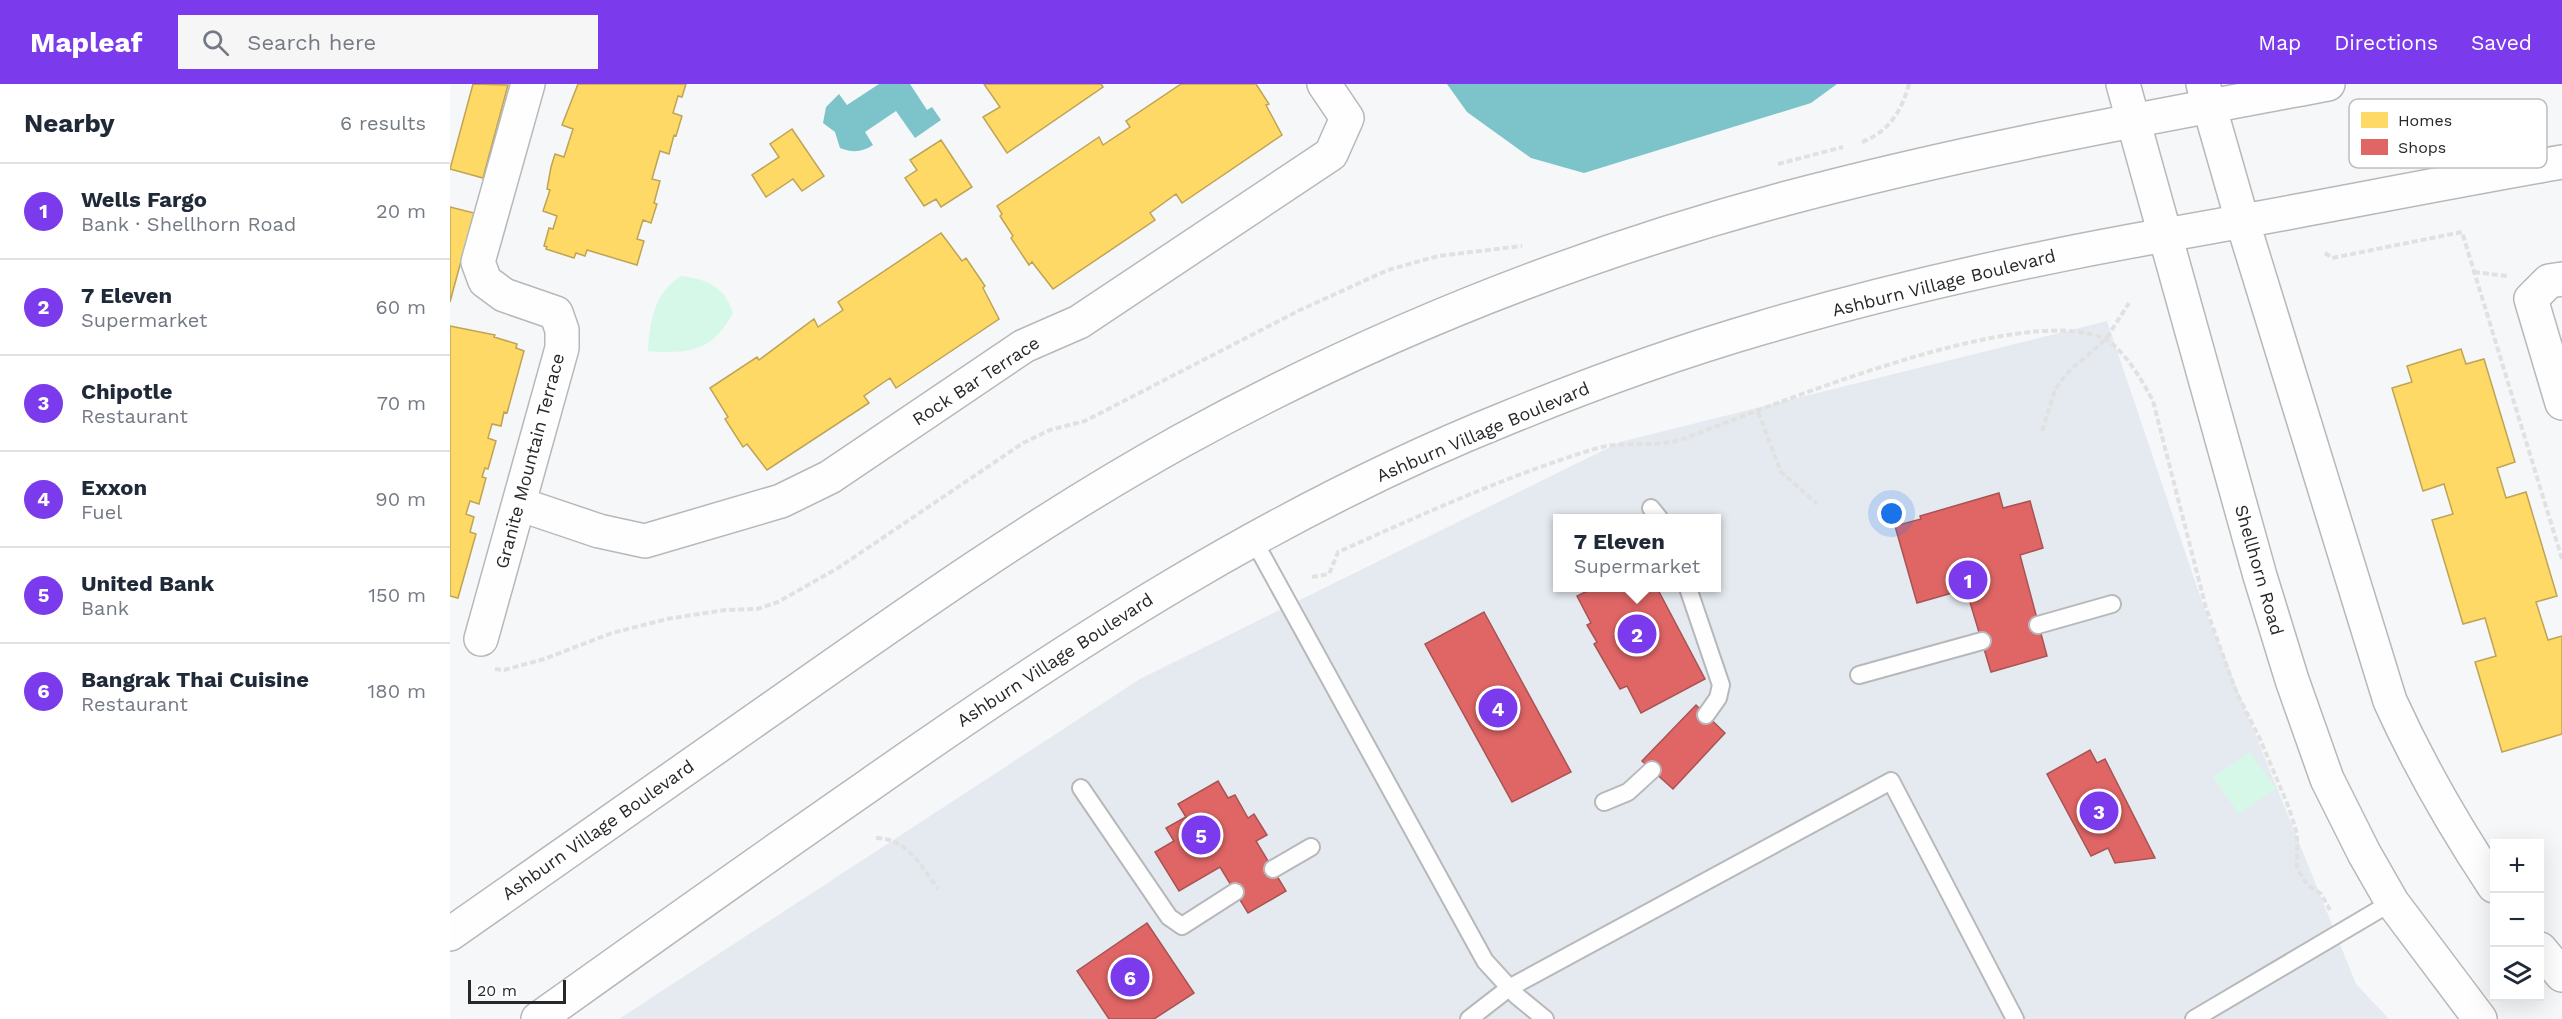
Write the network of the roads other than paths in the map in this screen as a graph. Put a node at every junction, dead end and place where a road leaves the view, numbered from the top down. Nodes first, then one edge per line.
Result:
1 (528, 84) edge
2 (1324, 84) edge
3 (2123, 84) edge
4 (2328, 84) edge
5 (2206, 95) edge
6 (2133, 121) junction
7 (2562, 162) edge
8 (2547, 165) edge
9 (2529, 168) edge
10 (2242, 220) junction
11 (2165, 235) junction
12 (2562, 279) edge
13 (2562, 403) edge
14 (519, 504) junction
15 (1254, 538) junction
16 (1689, 592) edge
17 (2112, 604) dead end
18 (2038, 625) dead end
19 (1982, 641) dead end
20 (484, 654) road end
21 (1859, 675) dead end
22 (1706, 715) dead end
23 (1652, 770) dead end
24 (1081, 788) dead end
25 (1604, 802) dead end
26 (1311, 847) dead end
27 (1273, 869) dead end
28 (2490, 880) edge
29 (1235, 892) dead end
30 (2392, 902) junction
31 (450, 934) edge
32 (2544, 954) edge
33 (2562, 975) edge
34 (1509, 988) junction
35 (538, 1019) edge
36 (1469, 1019) edge
37 (1545, 1019) edge
38 (2015, 1019) edge
39 (2194, 1019) edge
40 (2480, 1019) edge

1 - 14 main road, Granite Mountain Terrace
2 - 14 main road, Rock Bar Terrace
3 - 6 main road, Shellhorn Road
4 - 5 main road, Ashburn Village Boulevard
5 - 6 main road, Ashburn Village Boulevard
5 - 10 main road
6 - 11 main road, Shellhorn Road
6 - 31 main road, Ashburn Village Boulevard
7 - 8 main road, Ashburn Village Boulevard
9 - 10 main road, Ashburn Village Boulevard
10 - 11 main road, Ashburn Village Boulevard
10 - 28 main road
11 - 15 main road, Ashburn Village Boulevard
11 - 30 main road, Shellhorn Road
12 - 13 main road
14 - 20 main road, Granite Mountain Terrace
15 - 34 lane
15 - 35 main road, Ashburn Village Boulevard
16 - 22 lane
17 - 18 lane
19 - 21 lane
23 - 25 lane
24 - 29 lane
26 - 27 lane
30 - 39 lane
30 - 40 main road, Shellhorn Road
32 - 33 main road
34 - 36 lane
34 - 37 lane
34 - 38 lane

